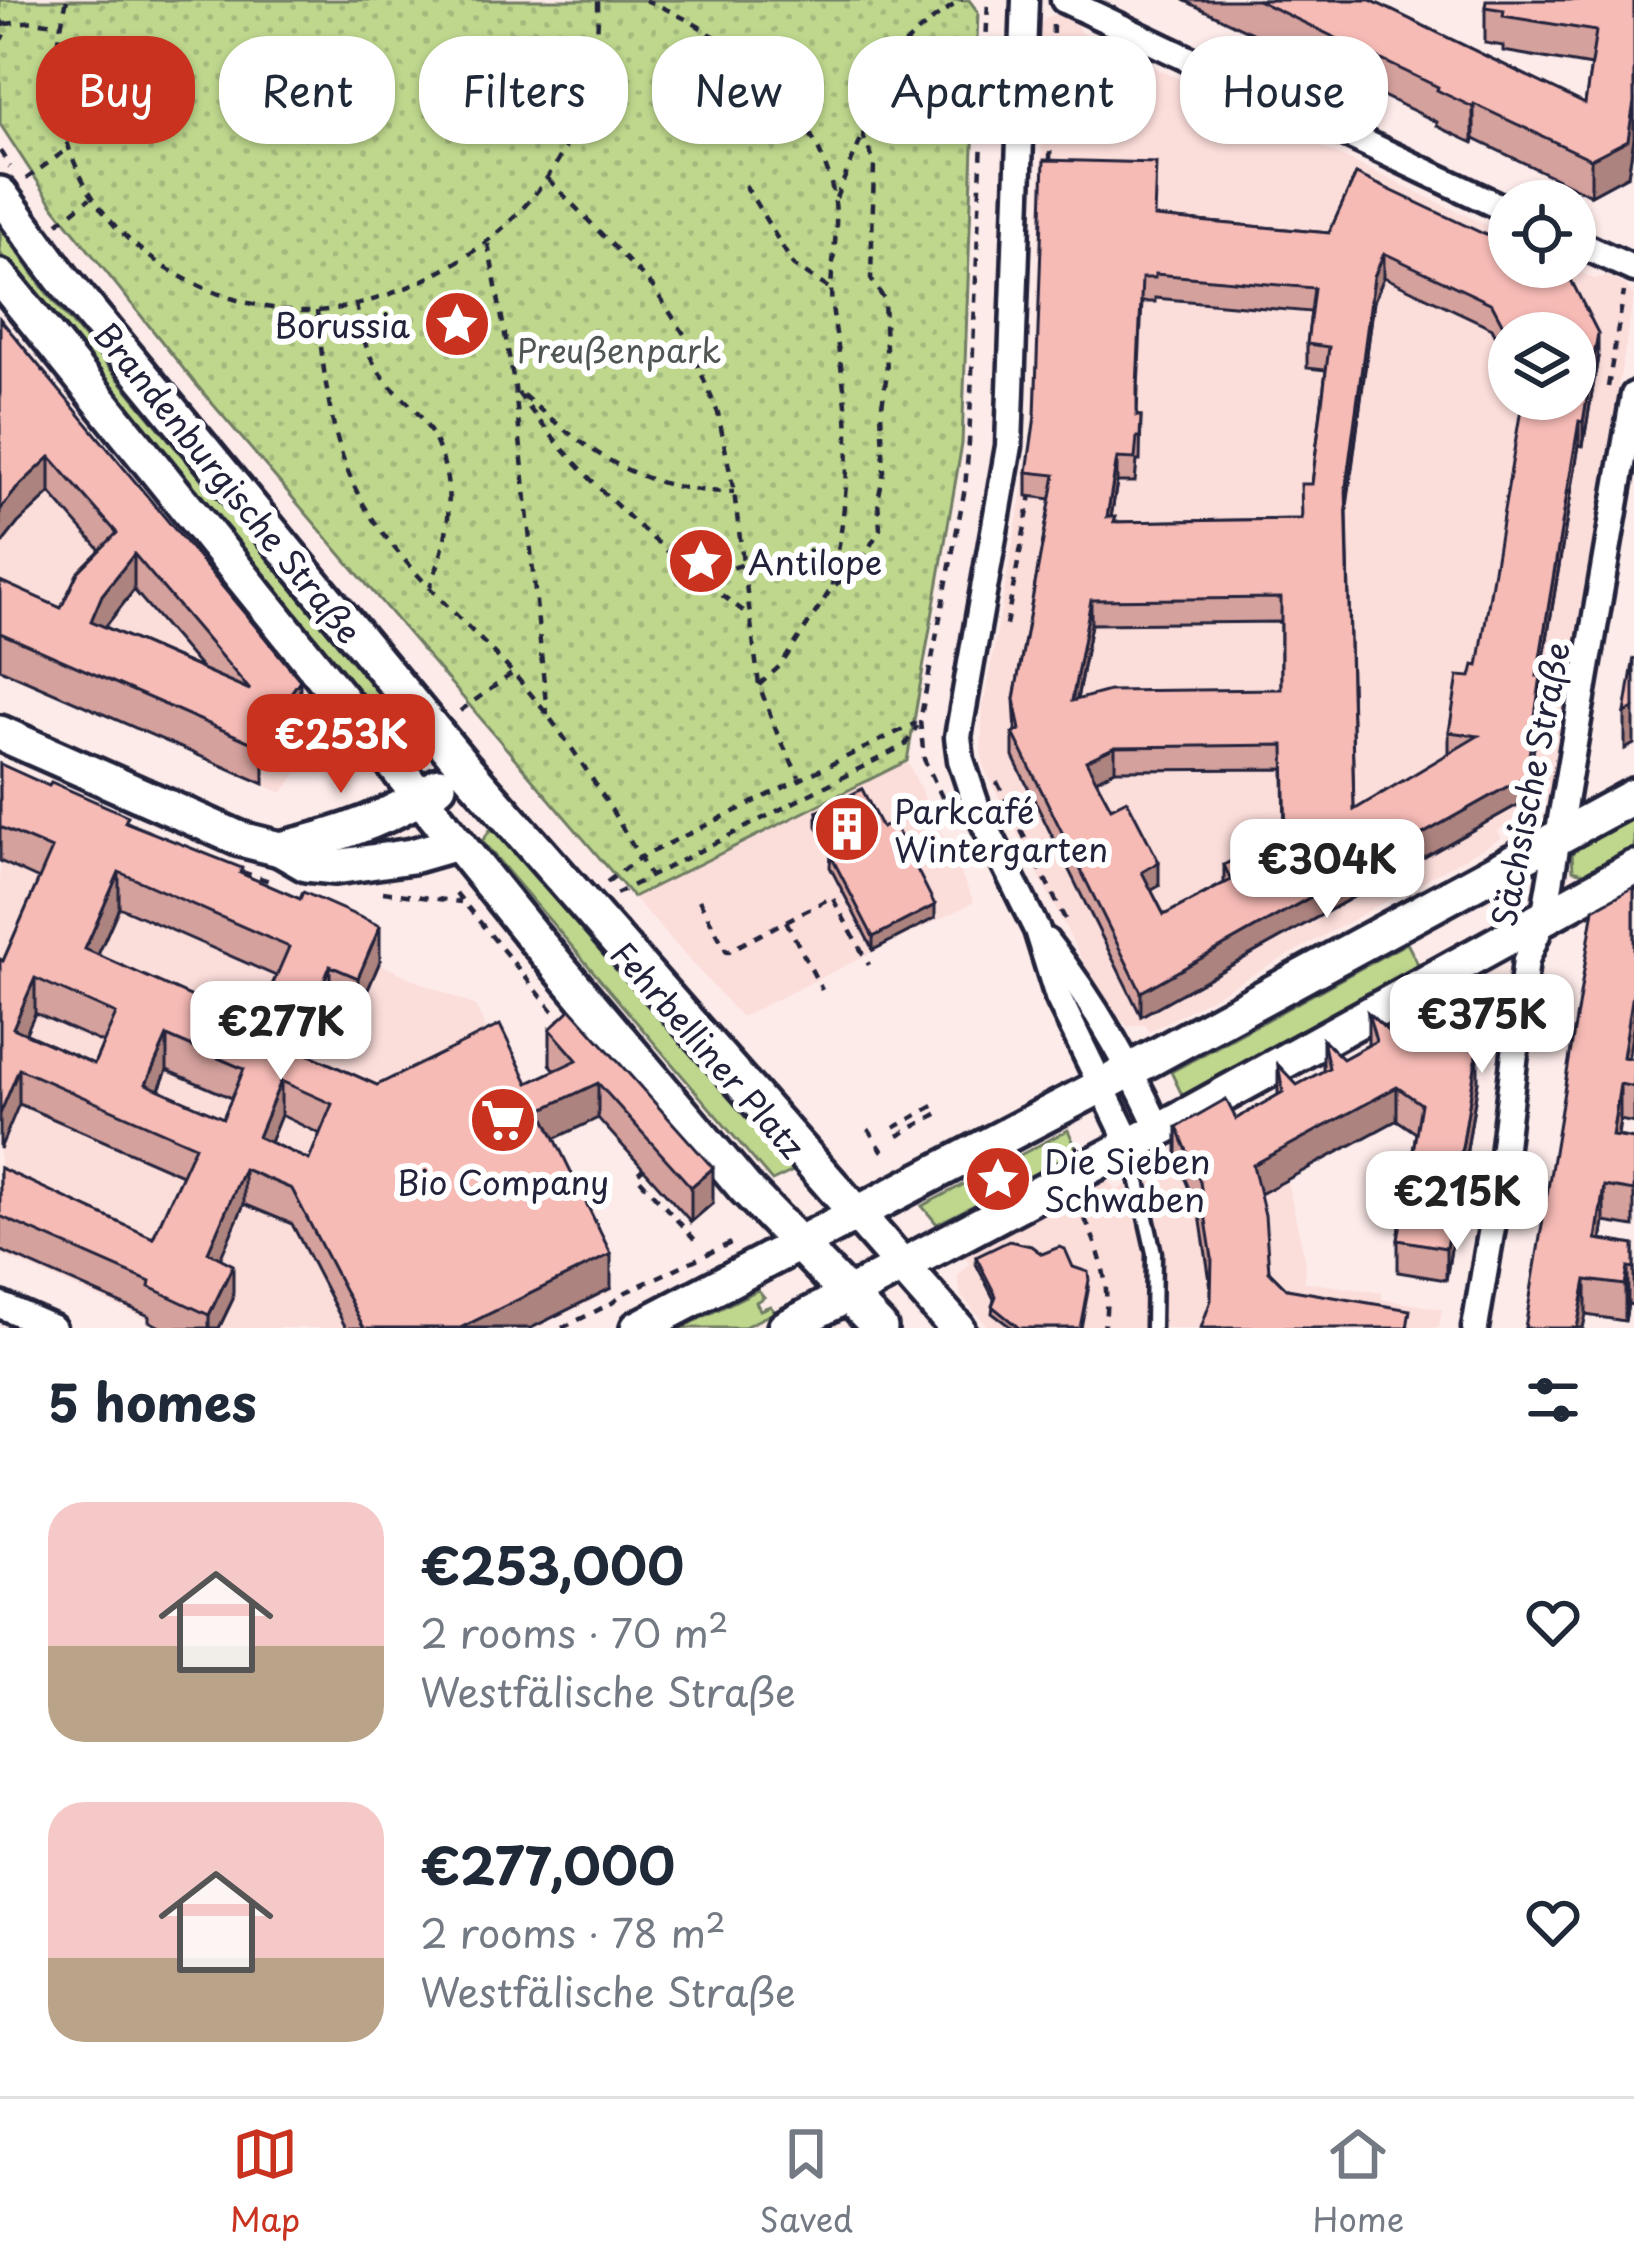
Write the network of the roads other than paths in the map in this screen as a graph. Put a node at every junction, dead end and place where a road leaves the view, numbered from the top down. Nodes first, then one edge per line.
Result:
1 (1025, 0) edge
2 (1059, 8) edge
3 (13, 186) edge
4 (1488, 202) edge
5 (1596, 252) edge
6 (1634, 269) edge
7 (0, 278) edge
8 (1634, 395) edge
9 (0, 733) edge
10 (464, 767) junction
11 (1634, 796) edge
12 (422, 797) junction
13 (1554, 840) junction
14 (457, 843) junction
15 (280, 849) junction
16 (1634, 868) edge
17 (1544, 918) junction
18 (1116, 1078) junction
19 (1145, 1138) junction
20 (856, 1216) junction
21 (800, 1245) junction
22 (900, 1264) junction
23 (848, 1295) junction
24 (0, 1305) edge
25 (52, 1328) edge
26 (638, 1328) edge
27 (785, 1328) edge
28 (880, 1328) edge
29 (957, 1328) edge
30 (1153, 1328) edge
31 (1474, 1328) edge

1 - 18 street
2 - 4 street
3 - 10 main road, Brandenburgische Straße
5 - 6 street
7 - 12 main road, Brandenburgische Straße
8 - 13 street, Sächsische Straße
9 - 15 main road
10 - 12 main road
10 - 20 main road, Fehrbelliner Platz
11 - 13 main road
12 - 14 main road, Brandenburgische Straße
12 - 15 main road
13 - 17 street, Sächsische Straße
13 - 18 main road
14 - 15 main road
14 - 21 main road, Fehrbelliner Platz
16 - 17 main road
17 - 19 main road
17 - 31 street, Sächsische Straße
18 - 19 street
18 - 20 main road
19 - 22 main road
19 - 30 lane
20 - 21 main road
20 - 22 main road, Fehrbelliner Platz
21 - 23 main road, Fehrbelliner Platz
21 - 26 main road
22 - 23 main road
22 - 29 main road, Fehrbelliner Platz
23 - 27 main road
23 - 28 main road, Fehrbelliner Platz
24 - 25 street

